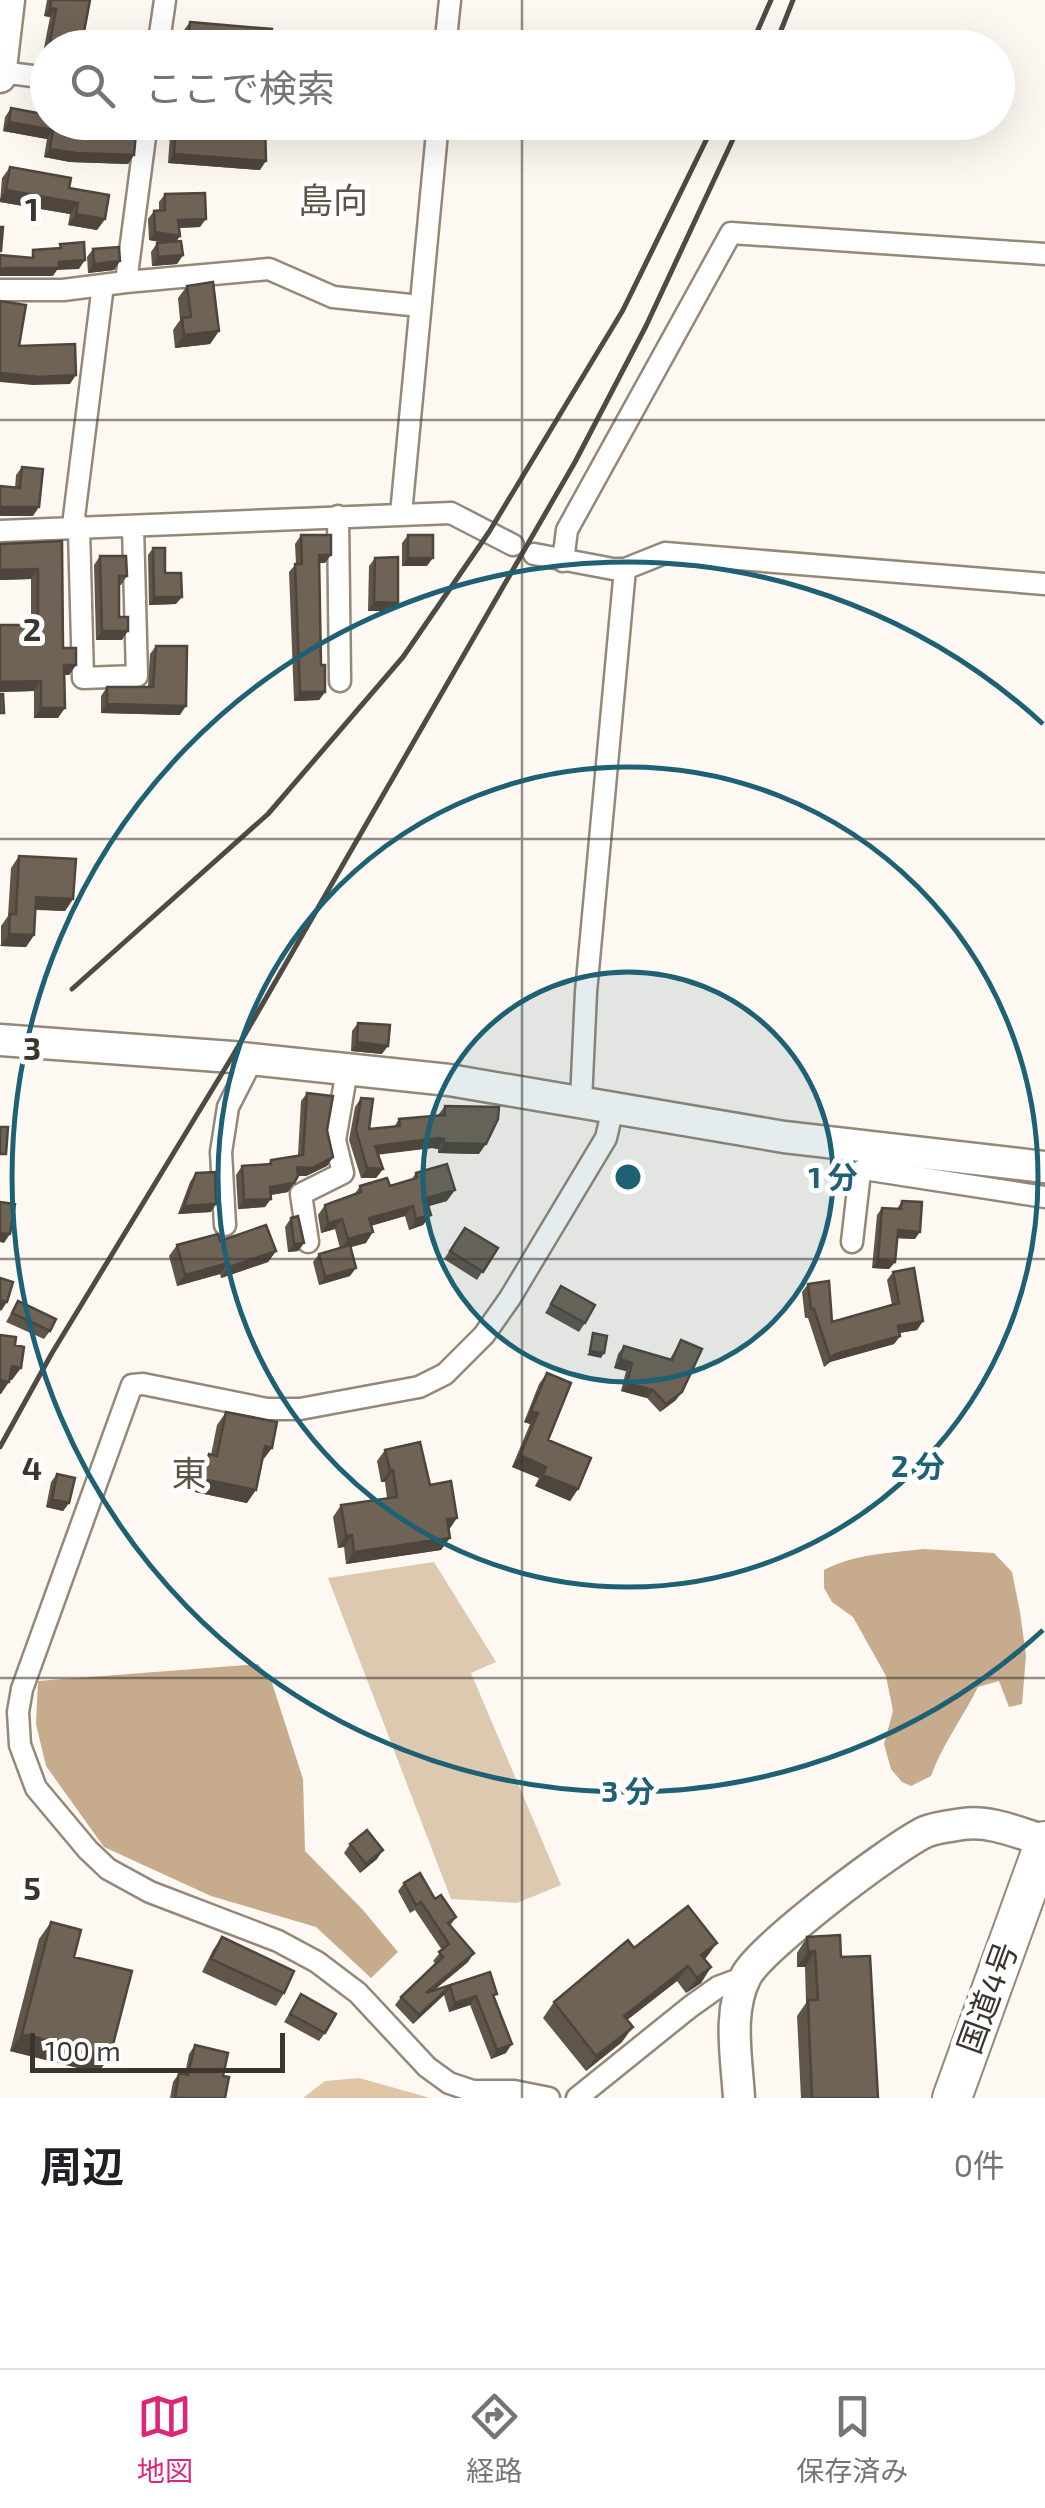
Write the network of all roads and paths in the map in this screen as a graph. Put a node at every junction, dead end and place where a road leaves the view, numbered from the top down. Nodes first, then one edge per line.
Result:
1 (8, 0) edge
2 (164, 0) edge
3 (450, 0) edge
4 (160, 30) edge
5 (447, 30) edge
6 (1, 59) edge
7 (30, 71) edge
8 (145, 140) edge
9 (436, 140) edge
10 (1045, 254) edge
11 (126, 282) junction
12 (103, 285) junction
13 (0, 290) edge
14 (420, 306) junction
15 (400, 514) junction
16 (338, 516) junction
17 (133, 527) junction
18 (78, 530) junction
19 (0, 531) edge
20 (514, 544) dead end
21 (534, 554) dead end
22 (563, 561) junction
23 (625, 569) junction
24 (1045, 584) edge
25 (340, 681) dead end
26 (0, 1040) edge
27 (252, 1060) junction
28 (346, 1070) junction
29 (581, 1101) junction
30 (613, 1108) junction
31 (1045, 1167) edge
32 (1045, 1197) edge
33 (225, 1225) dead end
34 (308, 1242) edge
35 (852, 1242) dead end
36 (1045, 1841) edge
37 (1045, 1897) edge
38 (745, 1977) junction
39 (549, 2098) edge
40 (577, 2098) edge
41 (739, 2098) edge
42 (952, 2098) edge
43 (970, 2098) edge

1 - 6 street
2 - 4 street
3 - 5 street
6 - 7 street
8 - 11 street
9 - 14 street
10 - 22 street
11 - 12 street
11 - 14 street
12 - 13 street
12 - 18 street
14 - 15 street
15 - 16 street
15 - 20 street
16 - 17 street
16 - 25 street
17 - 18 street
17 - 18 street
18 - 19 street
21 - 22 street
22 - 23 street
23 - 24 street
23 - 29 street
26 - 27 street
27 - 28 street
27 - 33 street
28 - 29 street
28 - 34 street
29 - 30 street
30 - 31 street
30 - 39 street
32 - 35 street
36 - 38 street
36 - 42 highway, 国道4号
37 - 43 highway, 国道4号
38 - 40 street
38 - 41 street

